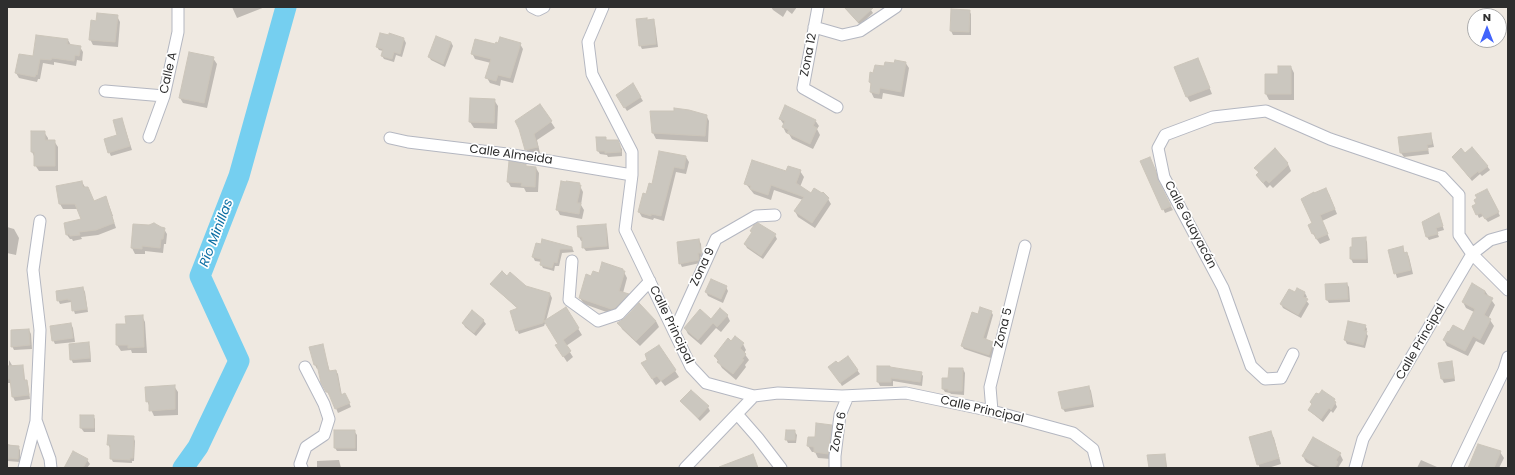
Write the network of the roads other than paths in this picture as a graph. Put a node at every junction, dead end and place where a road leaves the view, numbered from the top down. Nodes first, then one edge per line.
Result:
1 (178, 7) edge
2 (532, 7) edge
3 (544, 7) edge
4 (603, 7) edge
5 (818, 7) edge
6 (896, 7) edge
7 (814, 27) junction
8 (105, 91) dead end
9 (164, 96) junction
10 (837, 107) dead end
11 (149, 137) dead end
12 (390, 138) dead end
13 (632, 175) junction
14 (775, 215) dead end
15 (40, 221) dead end
16 (1508, 234) edge
17 (1025, 246) dead end
18 (1472, 254) junction
19 (572, 261) dead end
20 (650, 281) junction
21 (1508, 290) edge
22 (674, 332) junction
23 (1293, 354) dead end
24 (1508, 357) edge
25 (305, 367) dead end
26 (754, 396) junction
27 (848, 396) junction
28 (992, 410) junction
29 (737, 414) junction
30 (36, 420) junction
31 (24, 468) edge
32 (51, 468) edge
33 (302, 468) edge
34 (685, 468) edge
35 (780, 468) edge
36 (835, 468) edge
37 (1098, 468) edge
38 (1355, 468) edge
39 (1457, 468) edge

1 - 9 street, Calle A
2 - 3 street
4 - 13 street, Calle Principal
5 - 7 street, Zona 12
6 - 7 street
7 - 10 street, Zona 12
8 - 9 street
9 - 11 street, Calle A
12 - 13 street, Calle Almeida
13 - 20 street, Calle Principal
14 - 22 street, Zona 9
15 - 30 street
16 - 18 street, Calle Principal
17 - 28 street, Zona 5
18 - 21 street
18 - 23 street, Calle Guayacán
18 - 38 street, Calle Principal
19 - 20 street
20 - 22 street, Calle Principal
22 - 26 street, Calle Principal
24 - 39 street
25 - 33 street
26 - 27 street, Calle Principal
26 - 29 street
27 - 28 street, Calle Principal
27 - 36 street, Zona 6
28 - 37 street, Calle Principal
29 - 34 street
29 - 35 street
30 - 31 street
30 - 32 street

